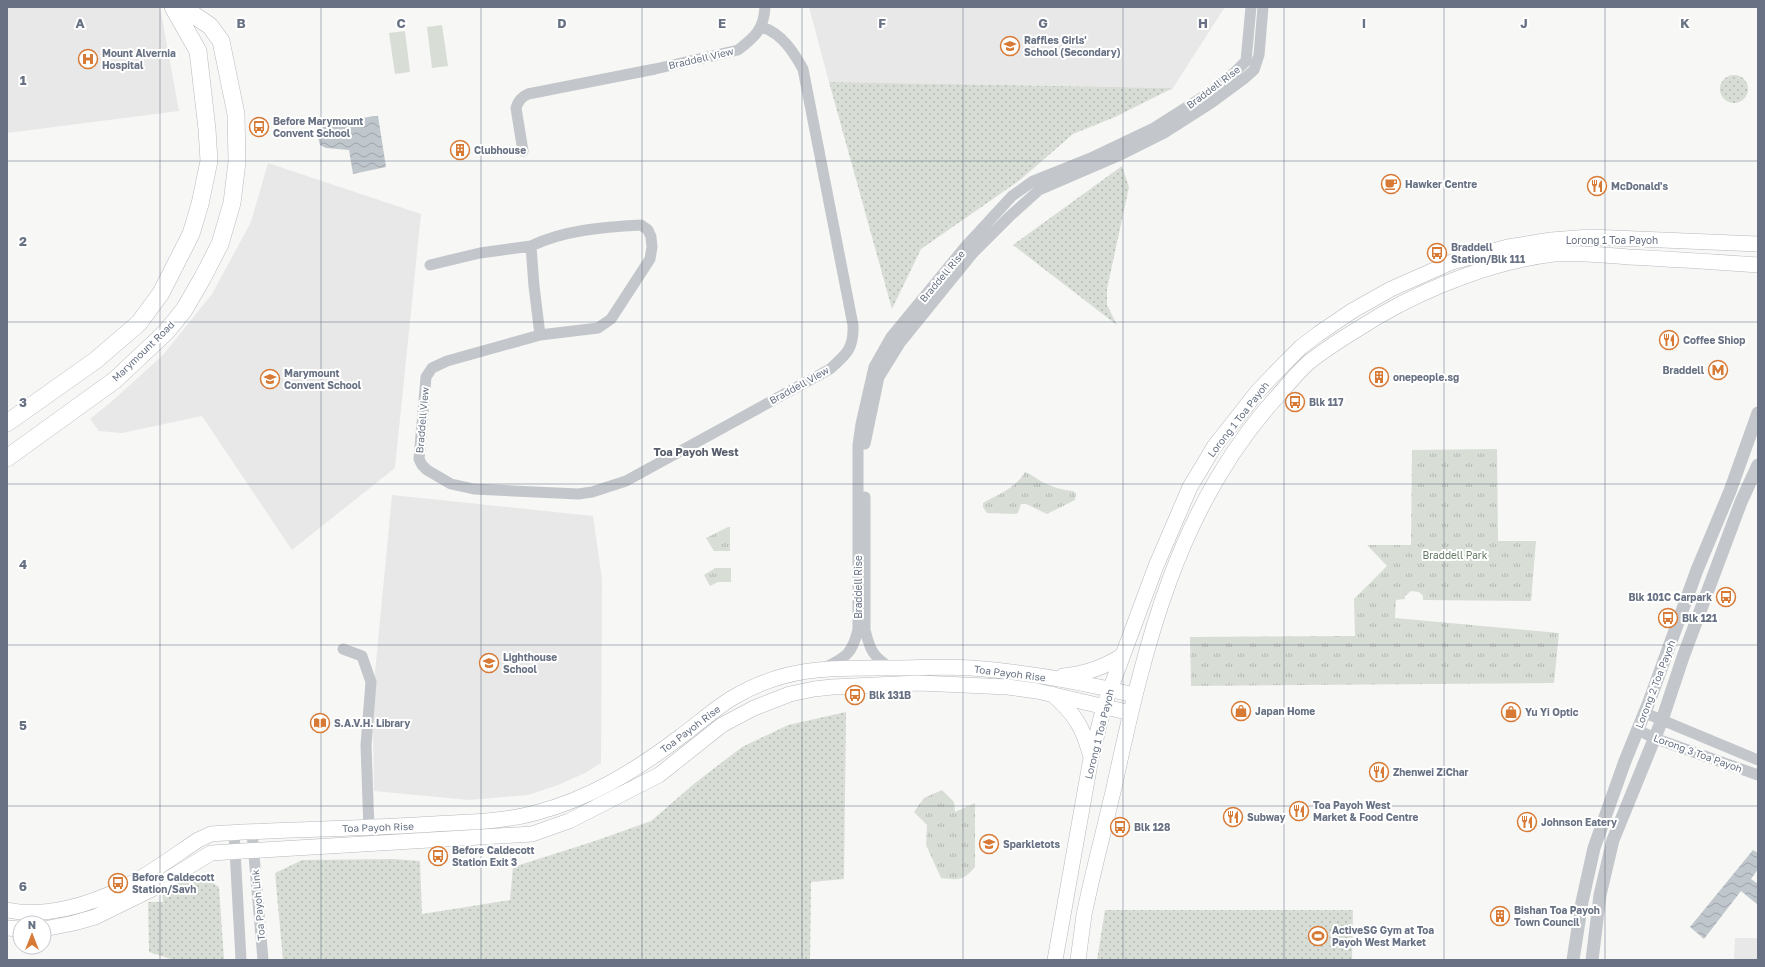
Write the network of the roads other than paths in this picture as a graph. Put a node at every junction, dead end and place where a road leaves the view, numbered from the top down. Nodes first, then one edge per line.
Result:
1 (173, 7) edge
2 (186, 7) edge
3 (765, 7) edge
4 (1251, 7) edge
5 (1262, 7) edge
6 (762, 27) junction
7 (523, 151) dead end
8 (1758, 244) edge
9 (531, 246) junction
10 (430, 265) dead end
11 (1758, 265) edge
12 (1391, 289) junction
13 (1398, 305) junction
14 (540, 335) junction
15 (1758, 413) edge
16 (7, 424) edge
17 (864, 425) junction
18 (7, 458) edge
19 (1758, 465) edge
20 (343, 649) dead end
21 (1123, 654) junction
22 (824, 668) junction
23 (891, 668) junction
24 (1046, 677) junction
25 (1110, 689) junction
26 (1052, 694) junction
27 (1134, 695) junction
28 (1104, 706) junction
29 (1130, 713) junction
30 (1645, 713) junction
31 (1662, 720) junction
32 (1638, 730) junction
33 (1654, 738) junction
34 (1091, 758) junction
35 (1758, 760) edge
36 (1758, 775) edge
37 (327, 829) junction
38 (368, 829) junction
39 (234, 832) junction
40 (252, 832) junction
41 (328, 847) junction
42 (234, 850) junction
43 (253, 850) junction
44 (7, 910) edge
45 (52, 927) edge
46 (241, 959) edge
47 (263, 960) edge
48 (1055, 960) edge
49 (1078, 960) edge
50 (1574, 960) edge
51 (1592, 960) edge

1 - 16 main road
2 - 18 main road, Marymount Road
3 - 6 street
4 - 17 street, Braddell Rise
5 - 17 street, Braddell Rise
6 - 7 street, Braddell View
6 - 14 street, Braddell View
8 - 12 main road, Lorong 1 Toa Payoh
9 - 10 street, Braddell View
9 - 14 street
9 - 14 street, Braddell View
11 - 13 main road, Lorong 1 Toa Payoh
12 - 13 main road
12 - 21 main road, Lorong 1 Toa Payoh
13 - 27 main road, Lorong 1 Toa Payoh
15 - 30 street, Lorong 2 Toa Payoh
17 - 22 street, Braddell Rise
17 - 23 street, Braddell Rise
19 - 31 street, Lorong 2 Toa Payoh
20 - 38 street
21 - 24 main road
21 - 25 main road, Lorong 1 Toa Payoh
22 - 23 main road, Toa Payoh Rise
22 - 38 main road, Toa Payoh Rise
23 - 24 main road, Toa Payoh Rise
24 - 25 main road, Toa Payoh Rise
25 - 27 main road, Toa Payoh Rise
25 - 28 main road, Lorong 1 Toa Payoh
26 - 28 main road, Toa Payoh Rise
26 - 34 main road
26 - 41 main road, Toa Payoh Rise
27 - 29 main road, Lorong 1 Toa Payoh
28 - 29 main road, Toa Payoh Rise
28 - 34 main road, Lorong 1 Toa Payoh
29 - 49 main road, Lorong 1 Toa Payoh
30 - 31 street, Lorong 3 Toa Payoh
30 - 32 street, Lorong 2 Toa Payoh
31 - 33 street, Lorong 2 Toa Payoh
31 - 35 street, Lorong 3 Toa Payoh
32 - 33 street, Lorong 3 Toa Payoh
32 - 50 street, Lorong 2 Toa Payoh
33 - 36 street, Lorong 3 Toa Payoh
33 - 51 street, Lorong 2 Toa Payoh
34 - 48 main road, Lorong 1 Toa Payoh
37 - 38 main road, Toa Payoh Rise
37 - 40 main road, Toa Payoh Rise
37 - 41 main road
39 - 40 main road, Toa Payoh Rise
39 - 42 street
39 - 44 main road, Toa Payoh Rise
40 - 43 street
41 - 43 main road, Toa Payoh Rise
42 - 43 main road, Toa Payoh Rise
42 - 45 main road, Toa Payoh Rise
42 - 46 street
43 - 47 street, Toa Payoh Link

